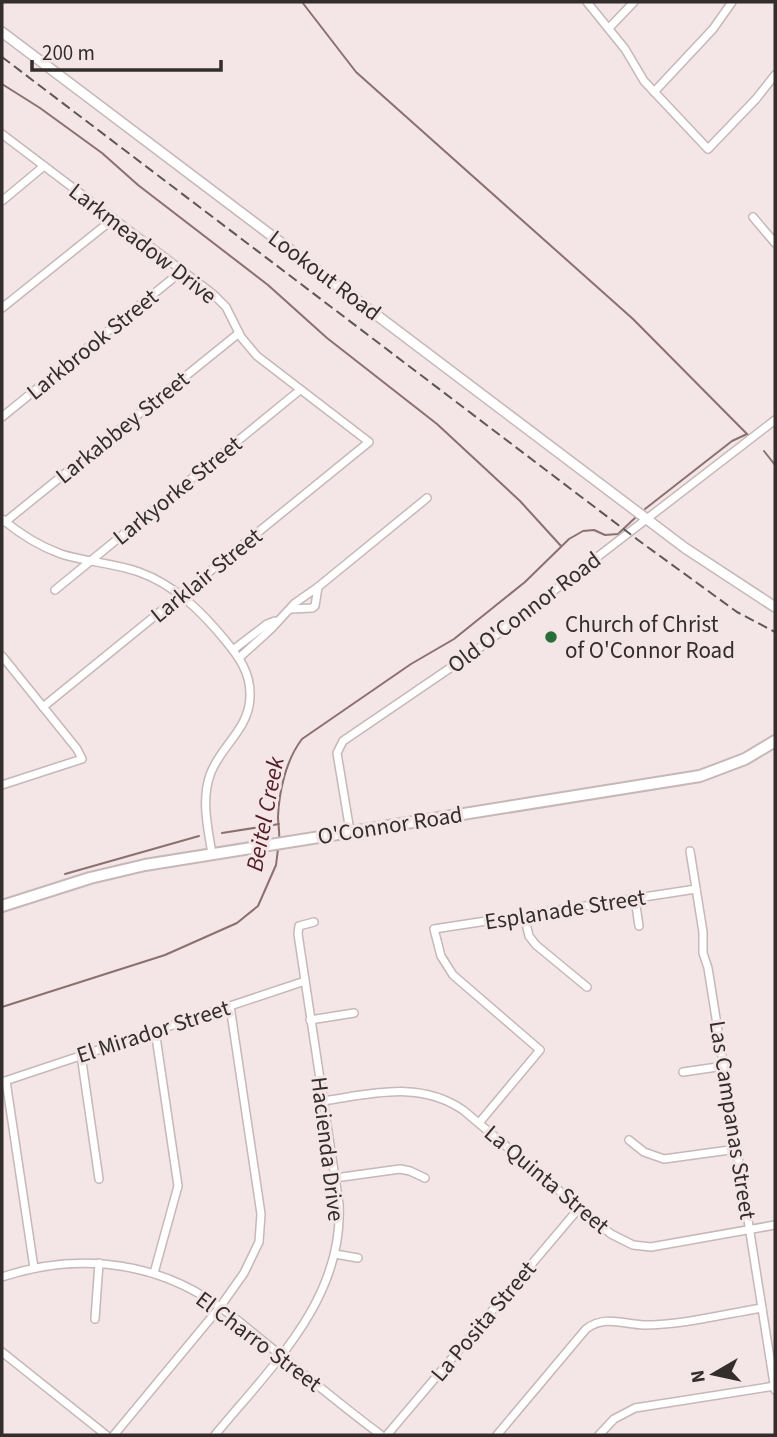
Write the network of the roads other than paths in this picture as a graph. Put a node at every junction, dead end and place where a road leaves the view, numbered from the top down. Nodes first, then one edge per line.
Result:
1 (587, 2) edge
2 (634, 2) edge
3 (732, 2) edge
4 (609, 29) junction
5 (2, 32) edge
6 (775, 75) edge
7 (654, 92) junction
8 (2, 134) edge
9 (44, 166) junction
10 (2, 201) edge
11 (753, 217) dead end
12 (113, 219) junction
13 (775, 243) edge
14 (179, 268) junction
15 (2, 309) edge
16 (239, 333) junction
17 (300, 390) junction
18 (2, 416) edge
19 (775, 420) edge
20 (369, 442) joint
21 (427, 498) dead end
22 (648, 519) junction
23 (4, 521) edge
24 (91, 561) junction
25 (318, 587) junction
26 (55, 590) dead end
27 (181, 596) junction
28 (775, 607) edge
29 (291, 609) junction
30 (276, 621) junction
31 (233, 650) junction
32 (2, 656) edge
33 (239, 658) junction
34 (43, 707) junction
35 (775, 741) edge
36 (2, 785) edge
37 (350, 831) junction
38 (690, 851) dead end
39 (212, 854) junction
40 (696, 889) junction
41 (635, 899) junction
42 (2, 906) edge
43 (524, 915) junction
44 (314, 922) dead end
45 (639, 926) dead end
46 (304, 981) junction
47 (587, 987) dead end
48 (230, 1006) junction
49 (354, 1013) dead end
50 (310, 1020) junction
51 (155, 1030) junction
52 (81, 1055) junction
53 (724, 1066) junction
54 (682, 1072) dead end
55 (4, 1081) edge
56 (323, 1101) junction
57 (479, 1123) junction
58 (629, 1140) dead end
59 (737, 1149) junction
60 (335, 1178) junction
61 (425, 1178) dead end
62 (99, 1179) dead end
63 (580, 1207) junction
64 (775, 1225) edge
65 (750, 1231) junction
66 (335, 1254) junction
67 (358, 1258) dead end
68 (99, 1263) junction
69 (34, 1268) junction
70 (154, 1273) junction
71 (2, 1277) edge
72 (220, 1307) junction
73 (762, 1308) junction
74 (95, 1320) dead end
75 (2, 1352) edge
76 (281, 1355) junction
77 (775, 1388) edge
78 (500, 1432) edge
79 (106, 1435) edge
80 (114, 1435) edge
81 (215, 1435) edge
82 (381, 1435) edge
83 (387, 1435) edge
84 (511, 1435) edge
85 (599, 1435) edge

1 - 4 street
2 - 4 street
3 - 7 street
4 - 7 street
5 - 22 street, Lookout Road
6 - 7 street
8 - 9 street, Larkmeadow Drive
9 - 10 street
9 - 12 street, Larkmeadow Drive
11 - 13 street
12 - 14 street, Larkmeadow Drive
12 - 15 street
14 - 16 street, Larkmeadow Drive
14 - 18 street, Larkbrook Street
16 - 17 street, Larkmeadow Drive
16 - 23 street, Larkabbey Street
17 - 20 street, Larkmeadow Drive
17 - 24 street, Larkyorke Street
19 - 22 street, Old O'Connor Road
20 - 27 street, Larklair Street
21 - 25 street
22 - 28 street, Lookout Road
22 - 37 street, Old O'Connor Road
23 - 24 street
24 - 26 street, Larkyorke Street
24 - 27 street
25 - 29 street
25 - 29 street
27 - 31 street
27 - 34 street, Larklair Street
29 - 30 street
30 - 31 street
30 - 33 street
31 - 33 street
32 - 34 street
33 - 39 street
34 - 36 street
35 - 37 main road, O'Connor Road
37 - 39 main road, O'Connor Road
38 - 40 street, Las Campanas Street
39 - 42 main road, O'Connor Road
40 - 41 street, Esplanade Street
40 - 53 street, Las Campanas Street
41 - 43 street, Esplanade Street
41 - 45 street
43 - 47 street
43 - 57 street, Esplanade Street
44 - 46 street, Hacienda Drive
46 - 48 street, El Mirador Street
46 - 50 street, Hacienda Drive
48 - 51 street, El Mirador Street
48 - 72 street
49 - 50 street
50 - 56 street, Hacienda Drive
51 - 52 street, El Mirador Street
51 - 70 street
52 - 55 street, El Mirador Street
52 - 62 street
53 - 54 street
53 - 59 street, Las Campanas Street
55 - 69 street
56 - 57 street, La Quinta Street
56 - 60 street, Hacienda Drive
57 - 63 street, La Quinta Street
58 - 59 street
59 - 65 street, Las Campanas Street
60 - 61 street
60 - 66 street, Hacienda Drive
63 - 65 street, La Quinta Street
63 - 83 street, La Posita Street
64 - 65 street, La Quinta Street
65 - 73 street, Las Campanas Street
66 - 67 street
66 - 76 street, Hacienda Drive
68 - 69 street, El Charro Street
68 - 70 street, El Charro Street
68 - 74 street
69 - 71 street, El Charro Street
70 - 72 street, El Charro Street
72 - 76 street, El Charro Street
72 - 80 street
73 - 77 street, Las Campanas Street
73 - 78 street
75 - 79 street
76 - 81 street, Hacienda Drive
76 - 82 street, El Charro Street
77 - 85 street
78 - 84 street

